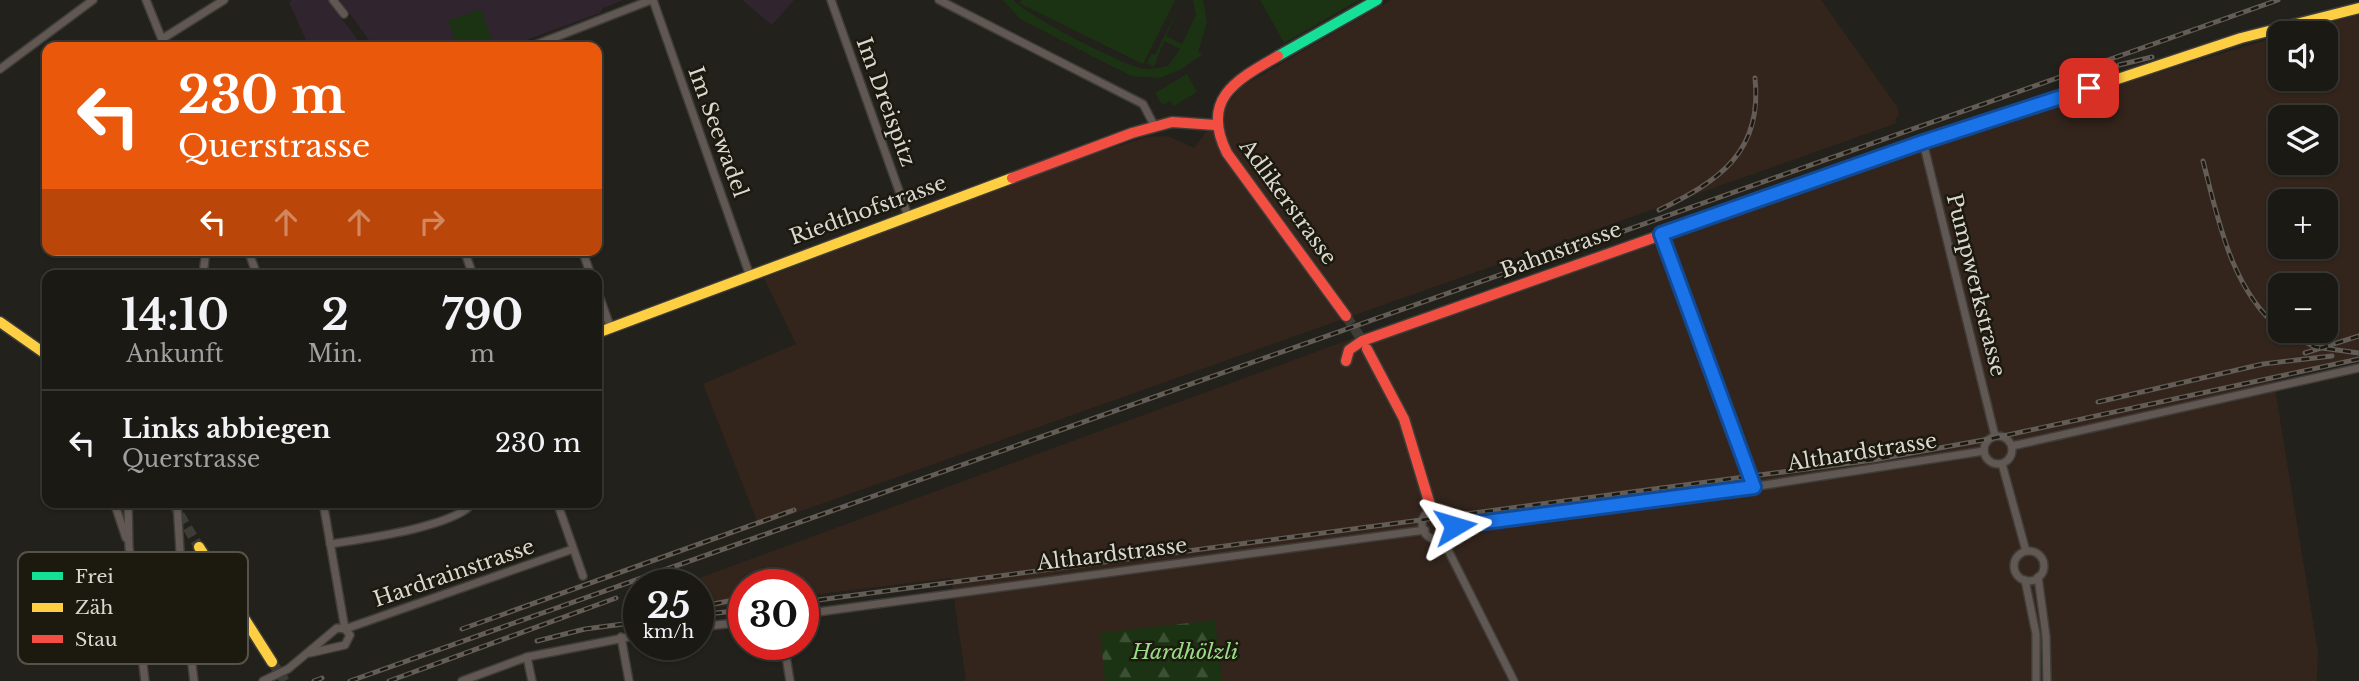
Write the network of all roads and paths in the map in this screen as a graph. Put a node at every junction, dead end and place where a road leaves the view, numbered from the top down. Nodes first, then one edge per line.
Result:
1 (93, 0) edge
2 (146, 0) edge
3 (224, 0) edge
4 (333, 0) edge
5 (652, 0) edge
6 (831, 0) edge
7 (939, 0) edge
8 (1377, 0) edge
9 (2359, 8) edge
10 (344, 14) dead end
11 (162, 39) junction
12 (163, 42) edge
13 (543, 42) edge
14 (0, 69) edge
15 (1154, 125) junction
16 (1215, 125) junction
17 (1923, 142) junction
18 (908, 216) junction
19 (1661, 234) junction
20 (750, 276) junction
21 (602, 304) edge
22 (1346, 316) tunnel mouth
23 (0, 322) edge
24 (611, 328) junction
25 (602, 331) edge
26 (1367, 349) tunnel mouth
27 (42, 351) edge
28 (1346, 361) dead end
29 (2359, 368) edge
30 (1996, 436) junction
31 (2012, 446) junction
32 (1984, 451) junction
33 (2002, 464) junction
34 (1754, 487) junction
35 (116, 508) edge
36 (128, 508) edge
37 (177, 508) edge
38 (324, 508) edge
39 (468, 508) edge
40 (559, 508) edge
41 (1431, 508) junction
42 (1455, 526) junction
43 (1425, 530) junction
44 (1443, 540) junction
45 (330, 544) junction
46 (129, 547) junction
47 (199, 547) tunnel mouth
48 (573, 549) junction
49 (2026, 551) junction
50 (130, 552) edge
51 (180, 552) edge
52 (202, 552) edge
53 (583, 576) dead end
54 (2038, 577) junction
55 (2025, 580) junction
56 (819, 612) edge
57 (248, 624) edge
58 (345, 629) junction
59 (621, 636) joint
60 (310, 653) junction
61 (527, 657) junction
62 (787, 660) edge
63 (272, 662) tunnel mouth
64 (263, 681) edge
65 (462, 681) edge
66 (532, 681) edge
67 (629, 681) edge
68 (790, 681) edge
69 (1514, 681) edge
70 (2036, 681) edge
71 (2047, 681) edge

1 - 14 street
2 - 11 street
3 - 11 street
4 - 10 street
5 - 13 street
5 - 20 street, Im Seewadel
6 - 18 street, Im Dreispitz
7 - 15 street
8 - 16 street
9 - 17 street, Bahnstrasse
11 - 12 street
15 - 16 street, Adlikerstrasse
15 - 18 street, Riedthofstrasse
16 - 22 street, Adlikerstrasse
17 - 19 street, Bahnstrasse
17 - 30 street, Pumpwerkstrasse
18 - 20 street, Riedthofstrasse
19 - 28 street, Bahnstrasse
19 - 34 street
20 - 24 street, Riedthofstrasse
21 - 24 street
23 - 27 street
24 - 25 street, Riedthofstrasse
26 - 41 street
29 - 31 street
30 - 31 street
30 - 32 street
31 - 33 street
32 - 33 street
32 - 34 street, Althardstrasse
33 - 49 street
34 - 42 street, Althardstrasse
35 - 46 street
36 - 46 street
37 - 51 street
38 - 45 street
39 - 45 street
40 - 48 street
41 - 42 street
41 - 43 street
42 - 44 street
43 - 44 street
43 - 56 street, Althardstrasse
44 - 69 street
45 - 58 street
46 - 50 street
47 - 52 street
48 - 53 street
48 - 58 street, Hardrainstrasse
49 - 54 street
49 - 55 street
54 - 55 street
54 - 71 street
55 - 70 street
57 - 63 street
58 - 60 street, Hardrainstrasse
58 - 60 street, Hardrainstrasse
59 - 61 street
59 - 67 street
60 - 64 street, Hardrainstrasse
61 - 65 street
61 - 66 street
62 - 68 street

